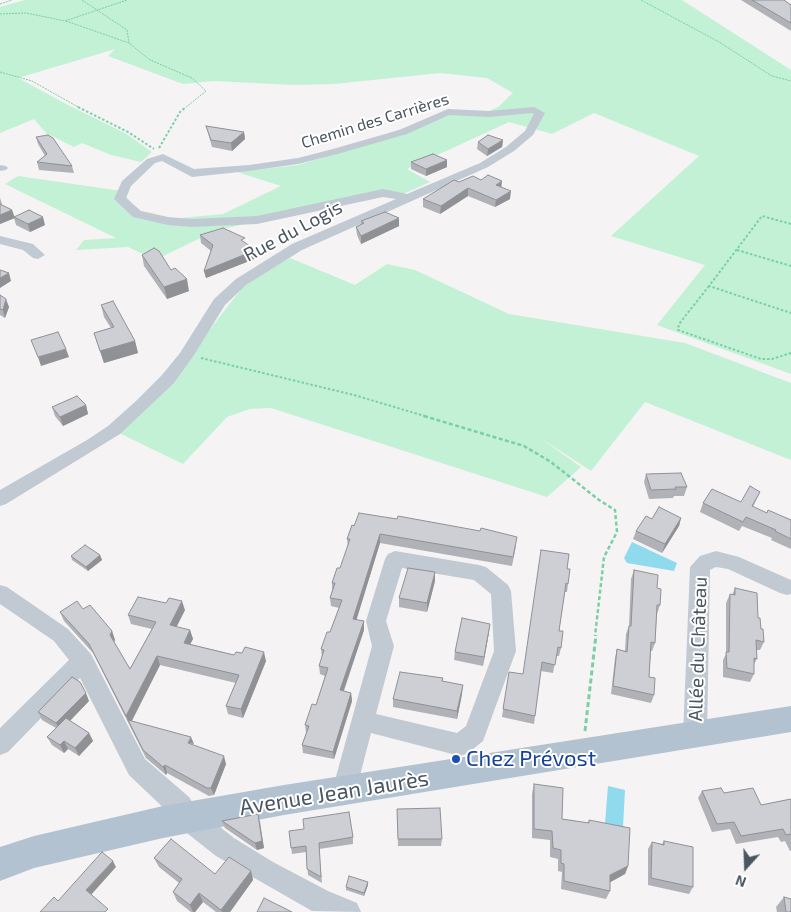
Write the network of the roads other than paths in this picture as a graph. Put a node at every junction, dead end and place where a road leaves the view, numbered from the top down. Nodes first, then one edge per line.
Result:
1 (540, 114) joint
2 (407, 198) junction
3 (0, 240) edge
4 (38, 255) dead end
5 (0, 498) edge
6 (787, 587) dead end
7 (0, 593) edge
8 (83, 661) junction
9 (791, 719) edge
10 (364, 721) junction
11 (695, 735) junction
12 (0, 744) edge
13 (344, 791) junction
14 (187, 817) junction
15 (0, 864) edge
16 (348, 912) edge

1 - 2 street, Rue du Logis
1 - 2 street, Chemin des Carrières
2 - 5 street, Rue du Logis
3 - 4 street
6 - 11 street, Allée du Château
7 - 8 street
8 - 12 street
8 - 14 street
9 - 11 main road, Avenue Jean Jaurès
10 - 10 street
10 - 13 street
11 - 13 main road, Avenue Jean Jaurès
13 - 14 main road, Avenue Jean Jaurès
14 - 15 main road, Avenue Jean Jaurès
14 - 16 street

